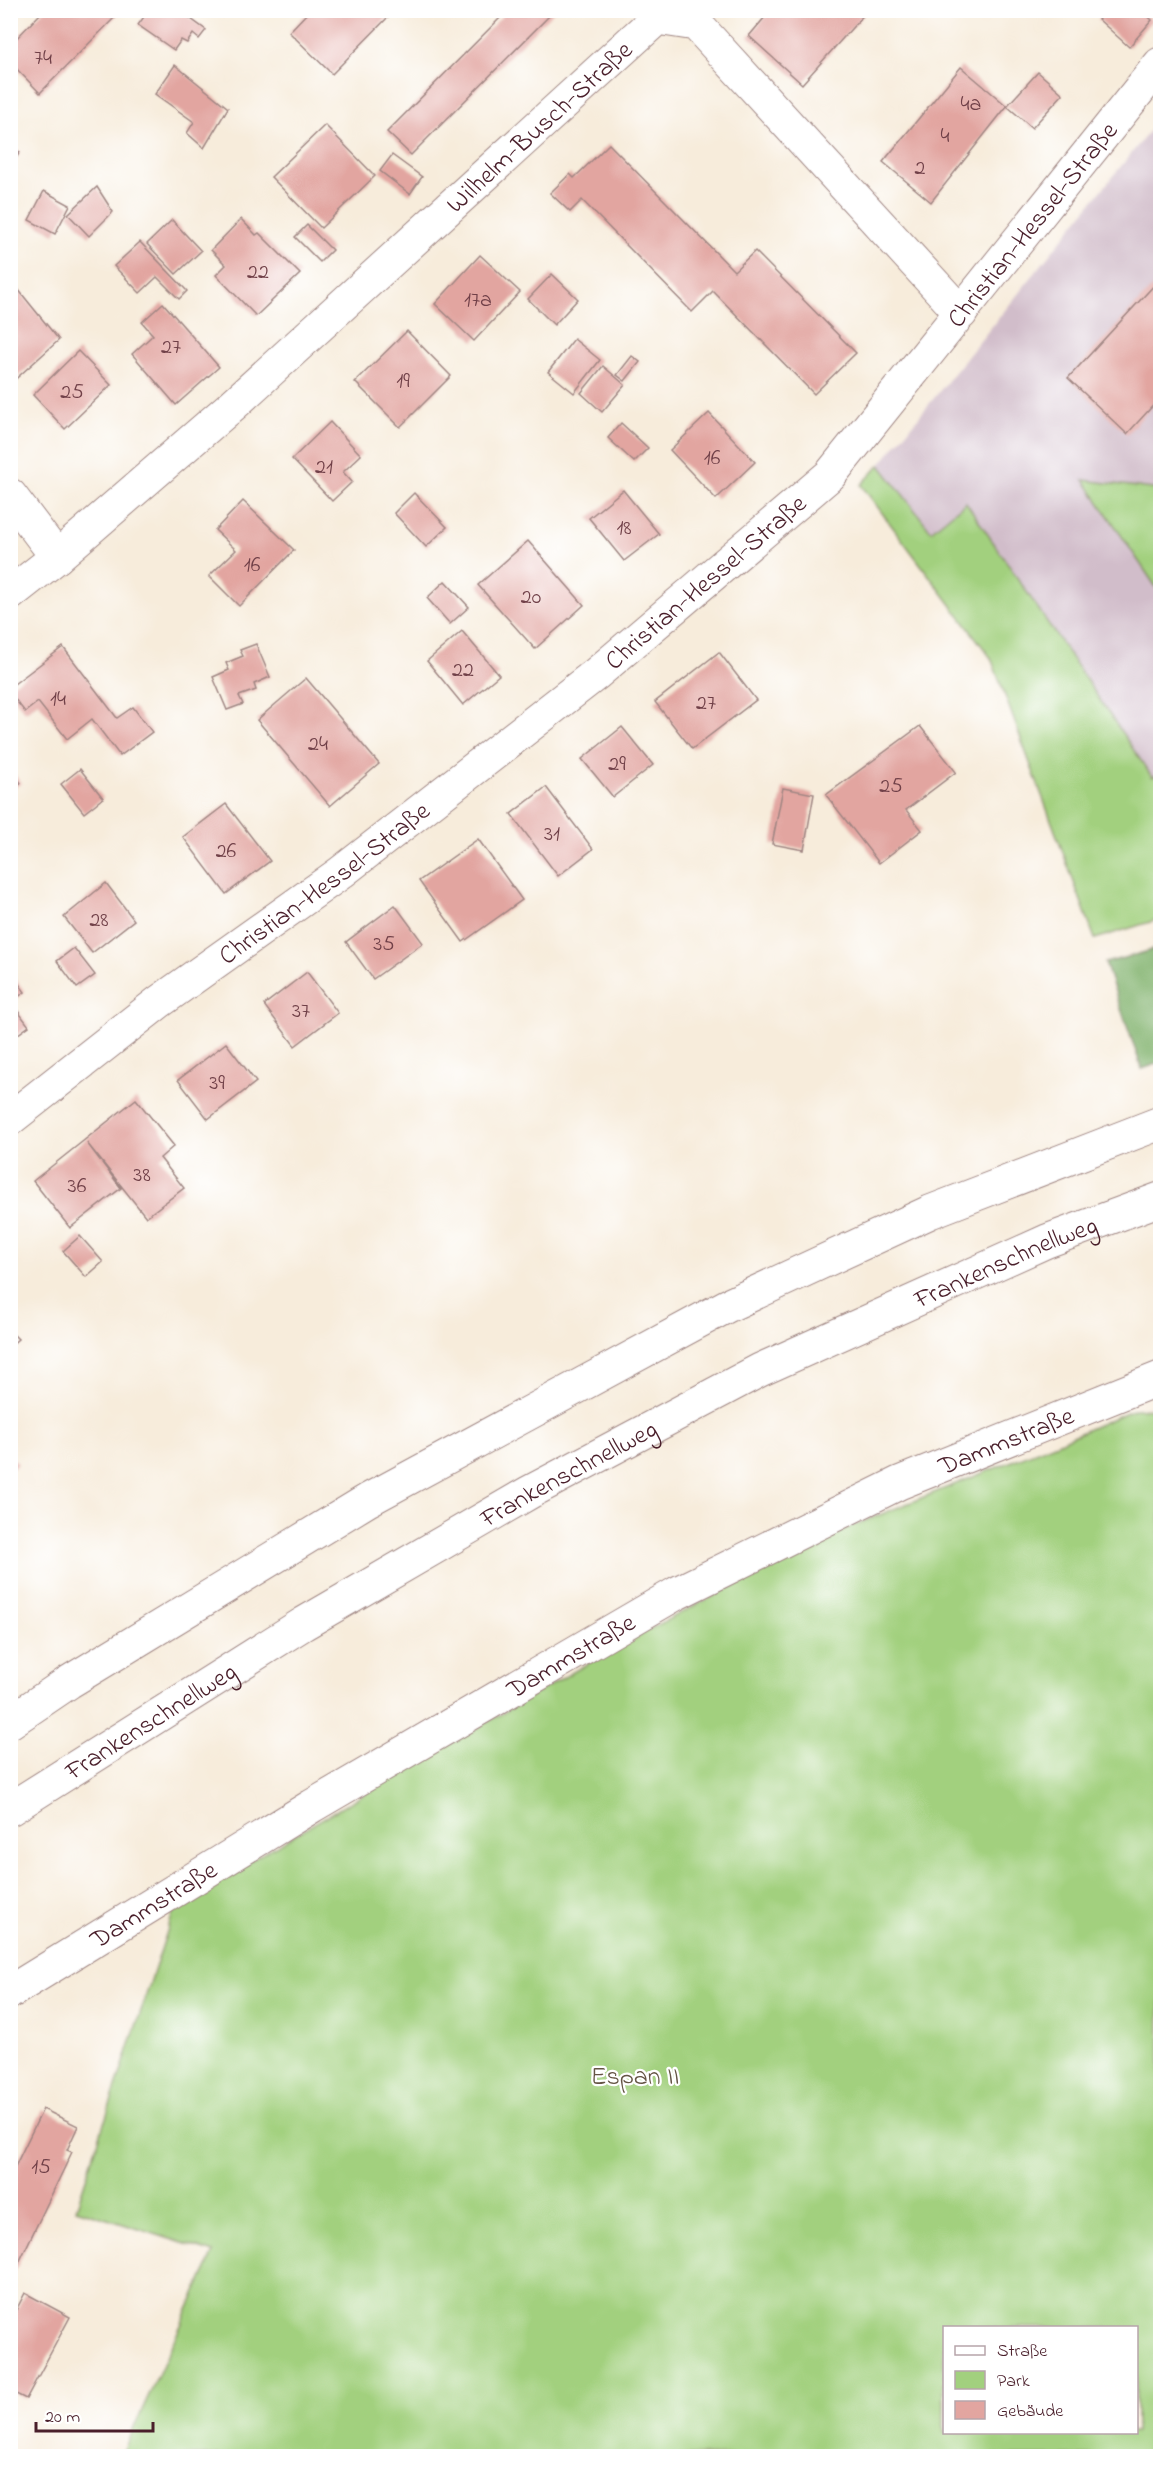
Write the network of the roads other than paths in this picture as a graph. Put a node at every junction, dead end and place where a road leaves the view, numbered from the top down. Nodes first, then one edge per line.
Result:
1 (1161, 64) edge
2 (961, 314) junction
3 (10, 495) edge
4 (57, 557) junction
5 (10, 594) edge
6 (10, 1119) edge
7 (1161, 1122) edge
8 (1161, 1199) edge
9 (1161, 1378) edge
10 (10, 1722) edge
11 (10, 1809) edge
12 (10, 1992) edge

1 - 2 main road, Christian-Hessel-Straße
2 - 4 main road, Wilhelm-Busch-Straße
2 - 6 main road, Christian-Hessel-Straße
3 - 4 main road
4 - 5 main road
7 - 10 main road
8 - 11 main road, Frankenschnellweg
9 - 12 main road, Dammstraße

